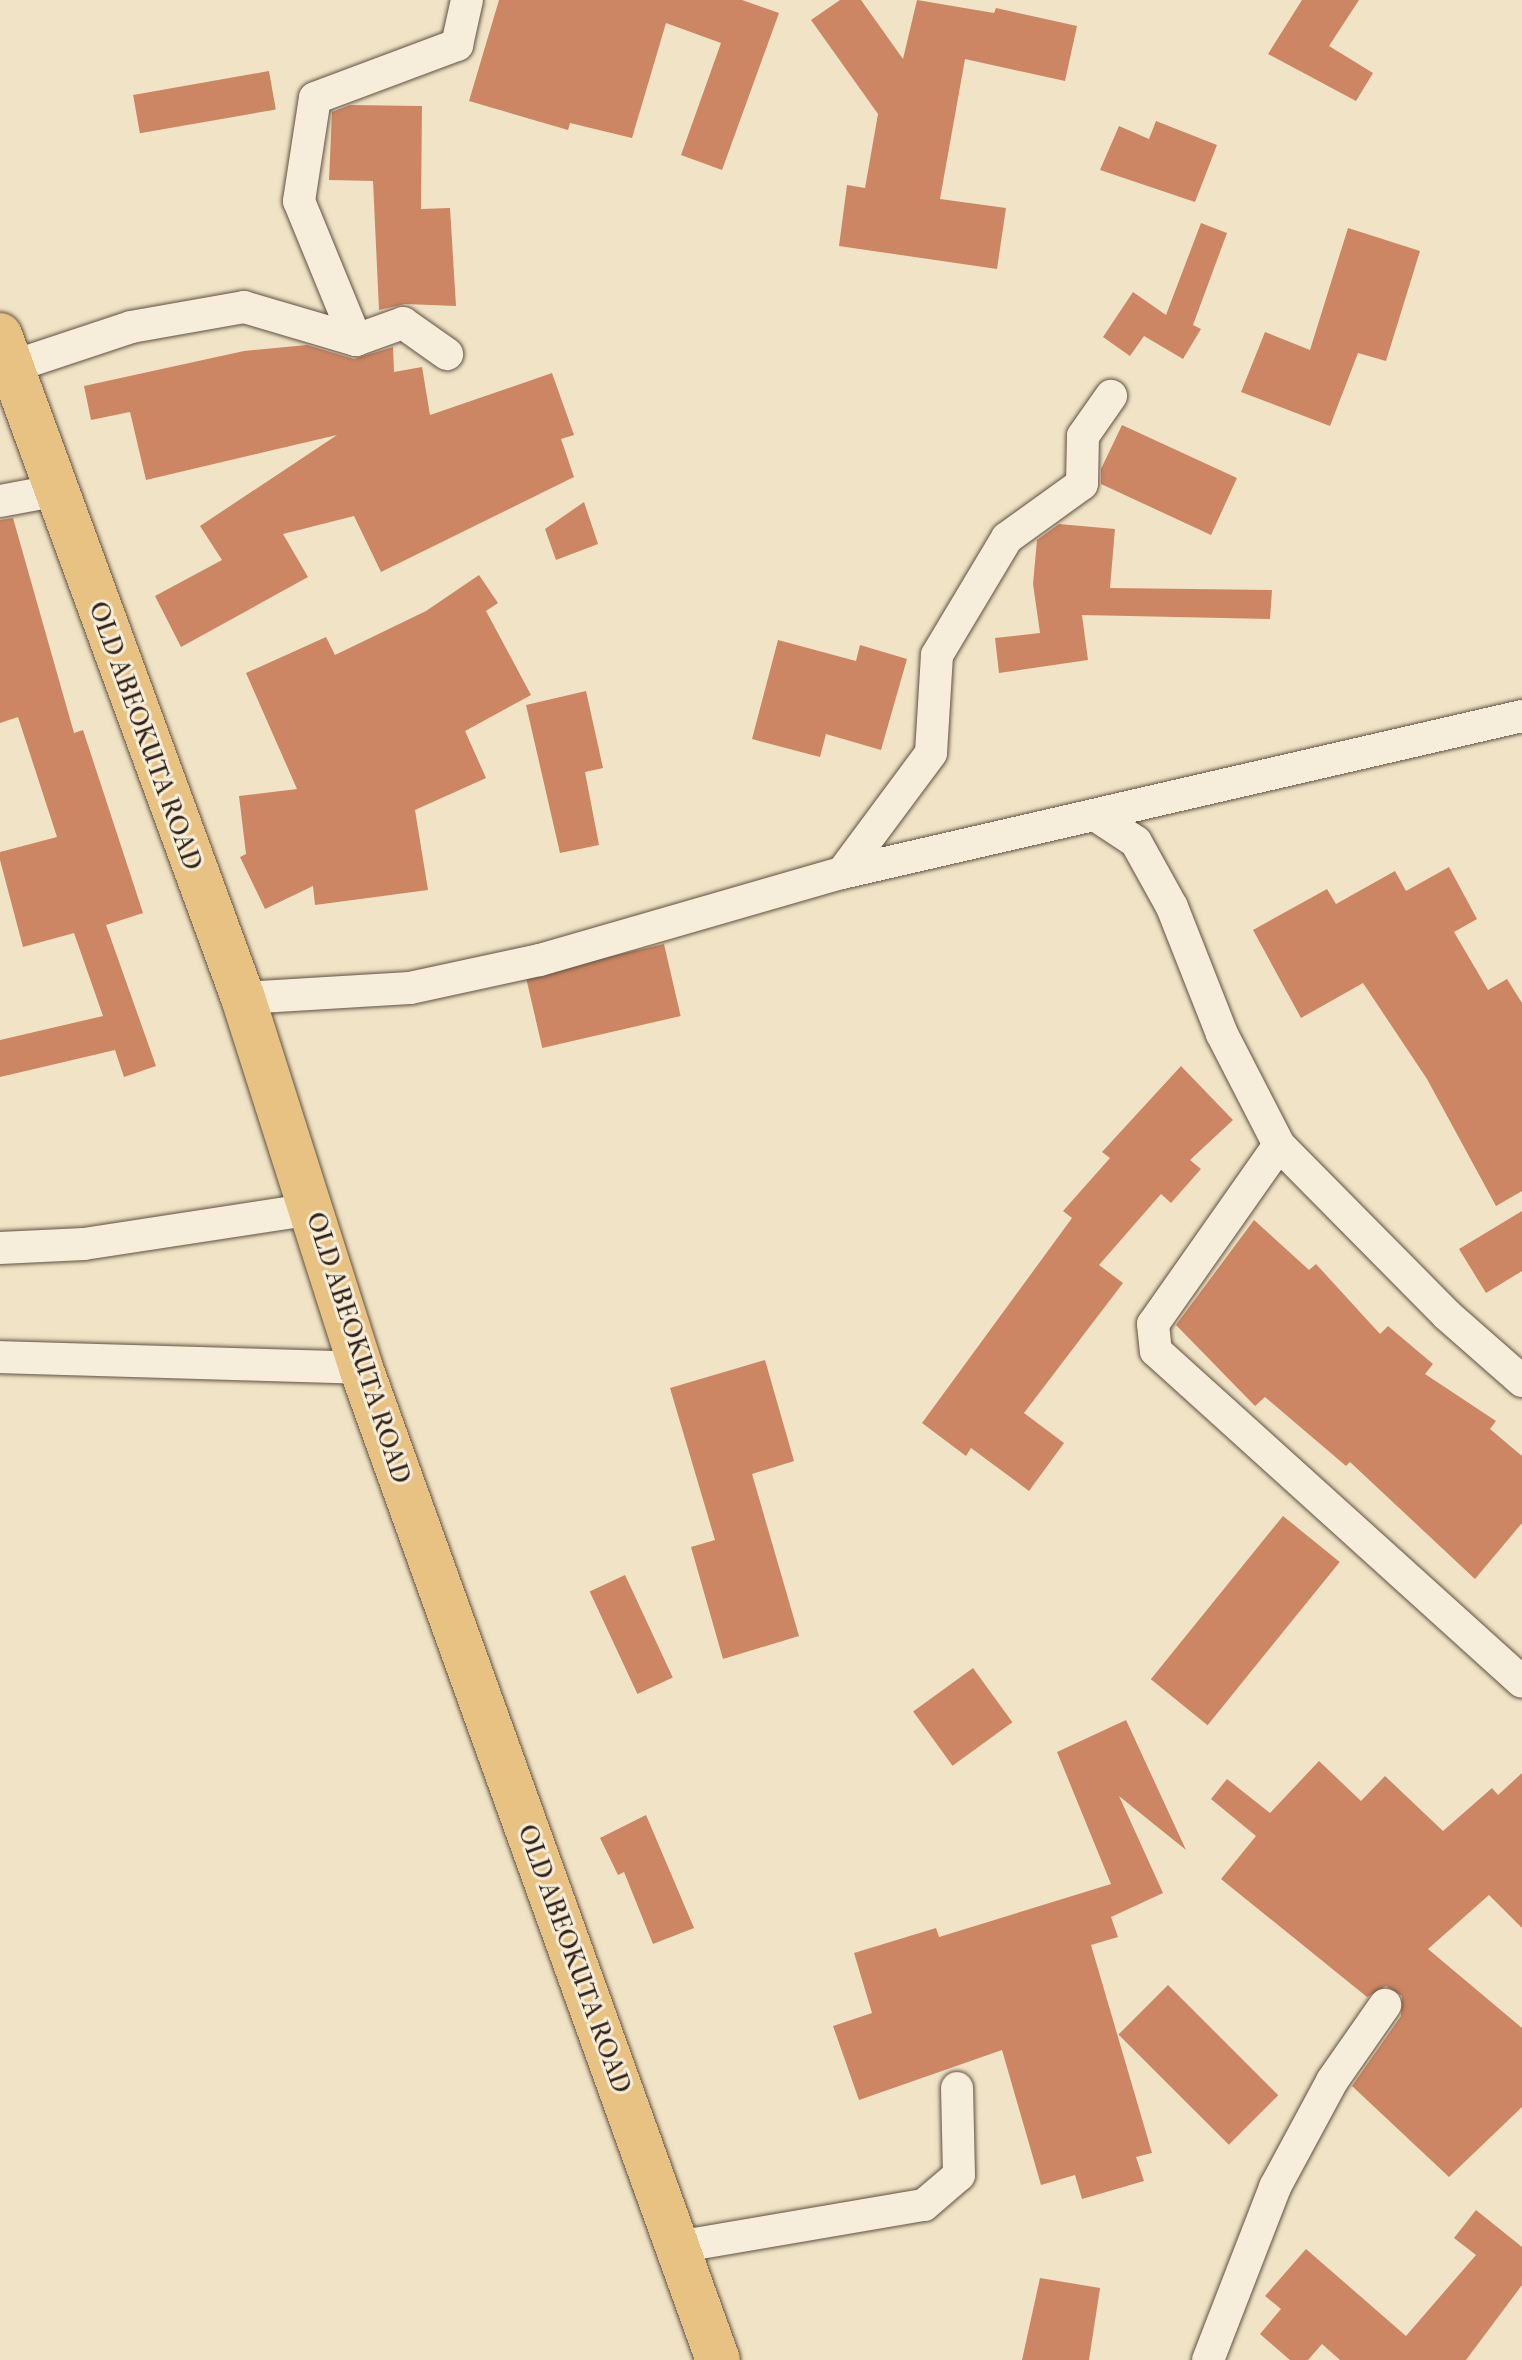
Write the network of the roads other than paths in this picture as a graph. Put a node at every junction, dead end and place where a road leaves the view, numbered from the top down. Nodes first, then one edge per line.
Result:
1 (467, 0) edge
2 (356, 340) junction
3 (6, 351) edge
4 (447, 354) dead end
5 (1111, 396) dead end
6 (54, 491) junction
7 (0, 501) edge
8 (1522, 716) edge
9 (1098, 817) junction
10 (842, 873) junction
11 (243, 998) junction
12 (1279, 1145) junction
13 (313, 1209) junction
14 (0, 1248) edge
15 (0, 1357) edge
16 (361, 1368) junction
17 (1522, 1381) edge
18 (1522, 1682) edge
19 (1385, 2005) dead end
20 (957, 2088) dead end
21 (677, 2247) junction
22 (1214, 2358) edge
23 (718, 2360) edge

1 - 2 street
2 - 3 street
2 - 4 street
3 - 6 highway, OLD ABEOKUTA ROAD
5 - 10 street
6 - 7 street
6 - 11 highway, OLD ABEOKUTA ROAD
8 - 9 street
9 - 10 street
9 - 12 street
10 - 11 street
11 - 13 highway, OLD ABEOKUTA ROAD
12 - 17 street
12 - 18 street
13 - 14 street
13 - 16 highway, OLD ABEOKUTA ROAD
15 - 16 street
16 - 21 highway, OLD ABEOKUTA ROAD
19 - 22 street
20 - 21 street
21 - 23 highway, OLD ABEOKUTA ROAD

